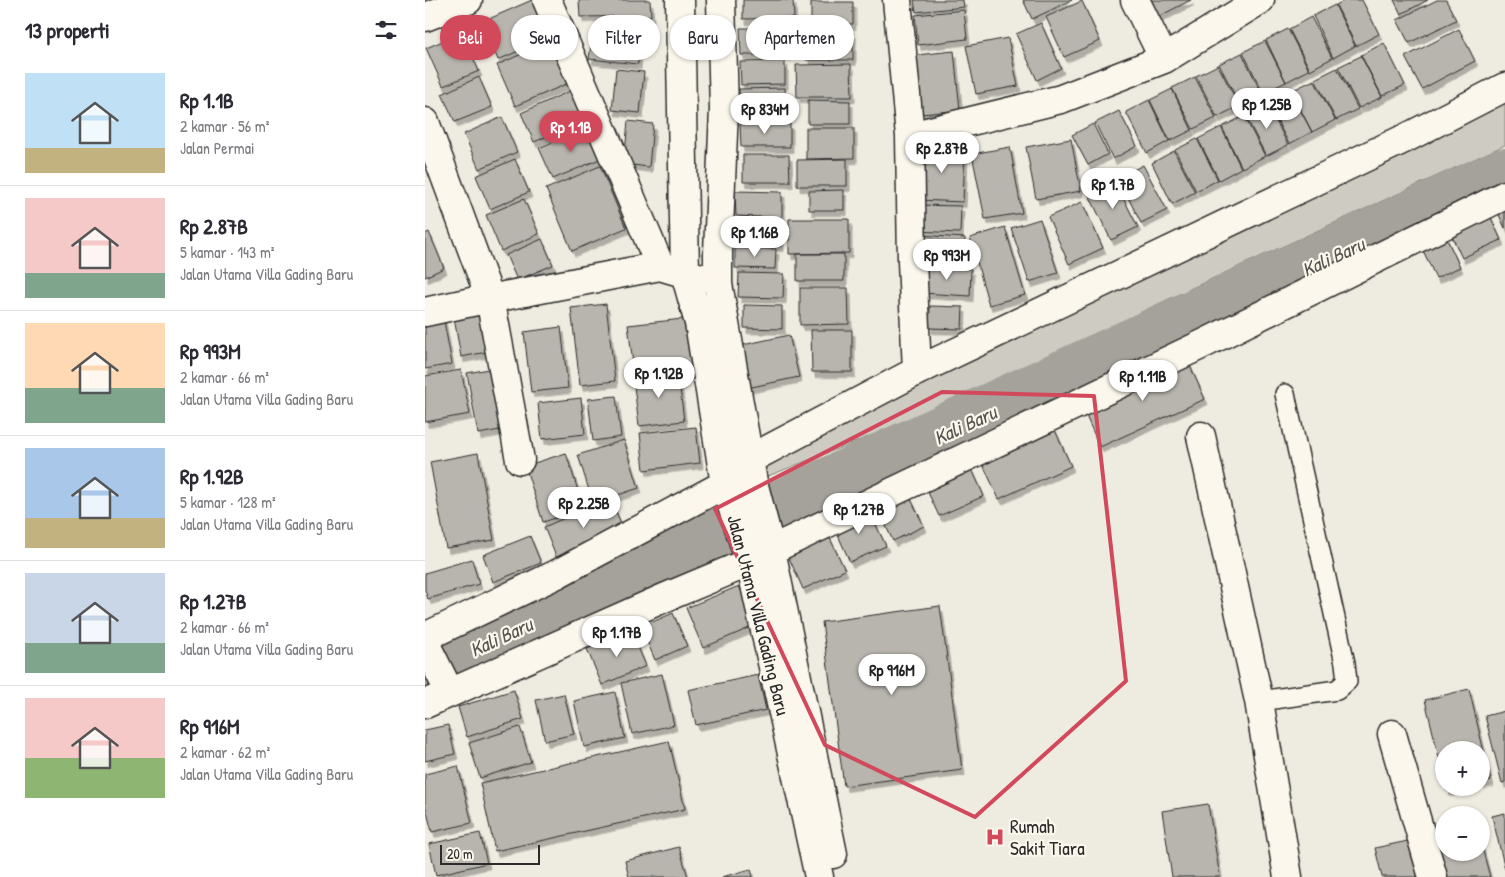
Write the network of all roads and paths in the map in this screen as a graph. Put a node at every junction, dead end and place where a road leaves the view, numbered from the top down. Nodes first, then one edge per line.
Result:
1 (468, 0) edge
2 (547, 0) edge
3 (680, 0) edge
4 (721, 0) edge
5 (897, 0) edge
6 (1135, 0) edge
7 (1260, 0) edge
8 (425, 17) edge
9 (1164, 59) junction
10 (1505, 87) edge
11 (425, 122) edge
12 (910, 136) junction
13 (1505, 195) edge
14 (673, 270) junction
15 (718, 284) junction
16 (490, 298) junction
17 (425, 312) edge
18 (917, 371) junction
19 (1285, 394) dead end
20 (1201, 436) dead end
21 (520, 460) dead end
22 (752, 470) junction
23 (727, 490) junction
24 (758, 548) junction
25 (425, 642) edge
26 (447, 688) junction
27 (1259, 701) junction
28 (425, 704) edge
29 (1392, 734) dead end
30 (819, 877) edge
31 (837, 877) edge
32 (1288, 877) edge
33 (1433, 877) edge

1 - 8 street
2 - 14 street
3 - 14 street
4 - 15 street, Jalan Utama Villa Gading Baru
5 - 12 street
6 - 9 street
7 - 9 street
9 - 12 street
10 - 18 street
11 - 16 street
12 - 18 street
13 - 24 street
14 - 15 street
14 - 16 street
14 - 23 street, Jalan Utama Villa Gading Baru
15 - 22 street, Jalan Utama Villa Gading Baru
16 - 17 street
16 - 21 street
18 - 22 street
19 - 27 lane
20 - 27 street
22 - 23 street
22 - 24 street, Jalan Utama Villa Gading Baru
23 - 24 street, Jalan Utama Villa Gading Baru
23 - 25 street
24 - 26 street
24 - 30 street, Jalan Utama Villa Gading Baru
24 - 31 street, Jalan Utama Villa Gading Baru
25 - 26 street
26 - 28 street
27 - 32 street
29 - 33 street

